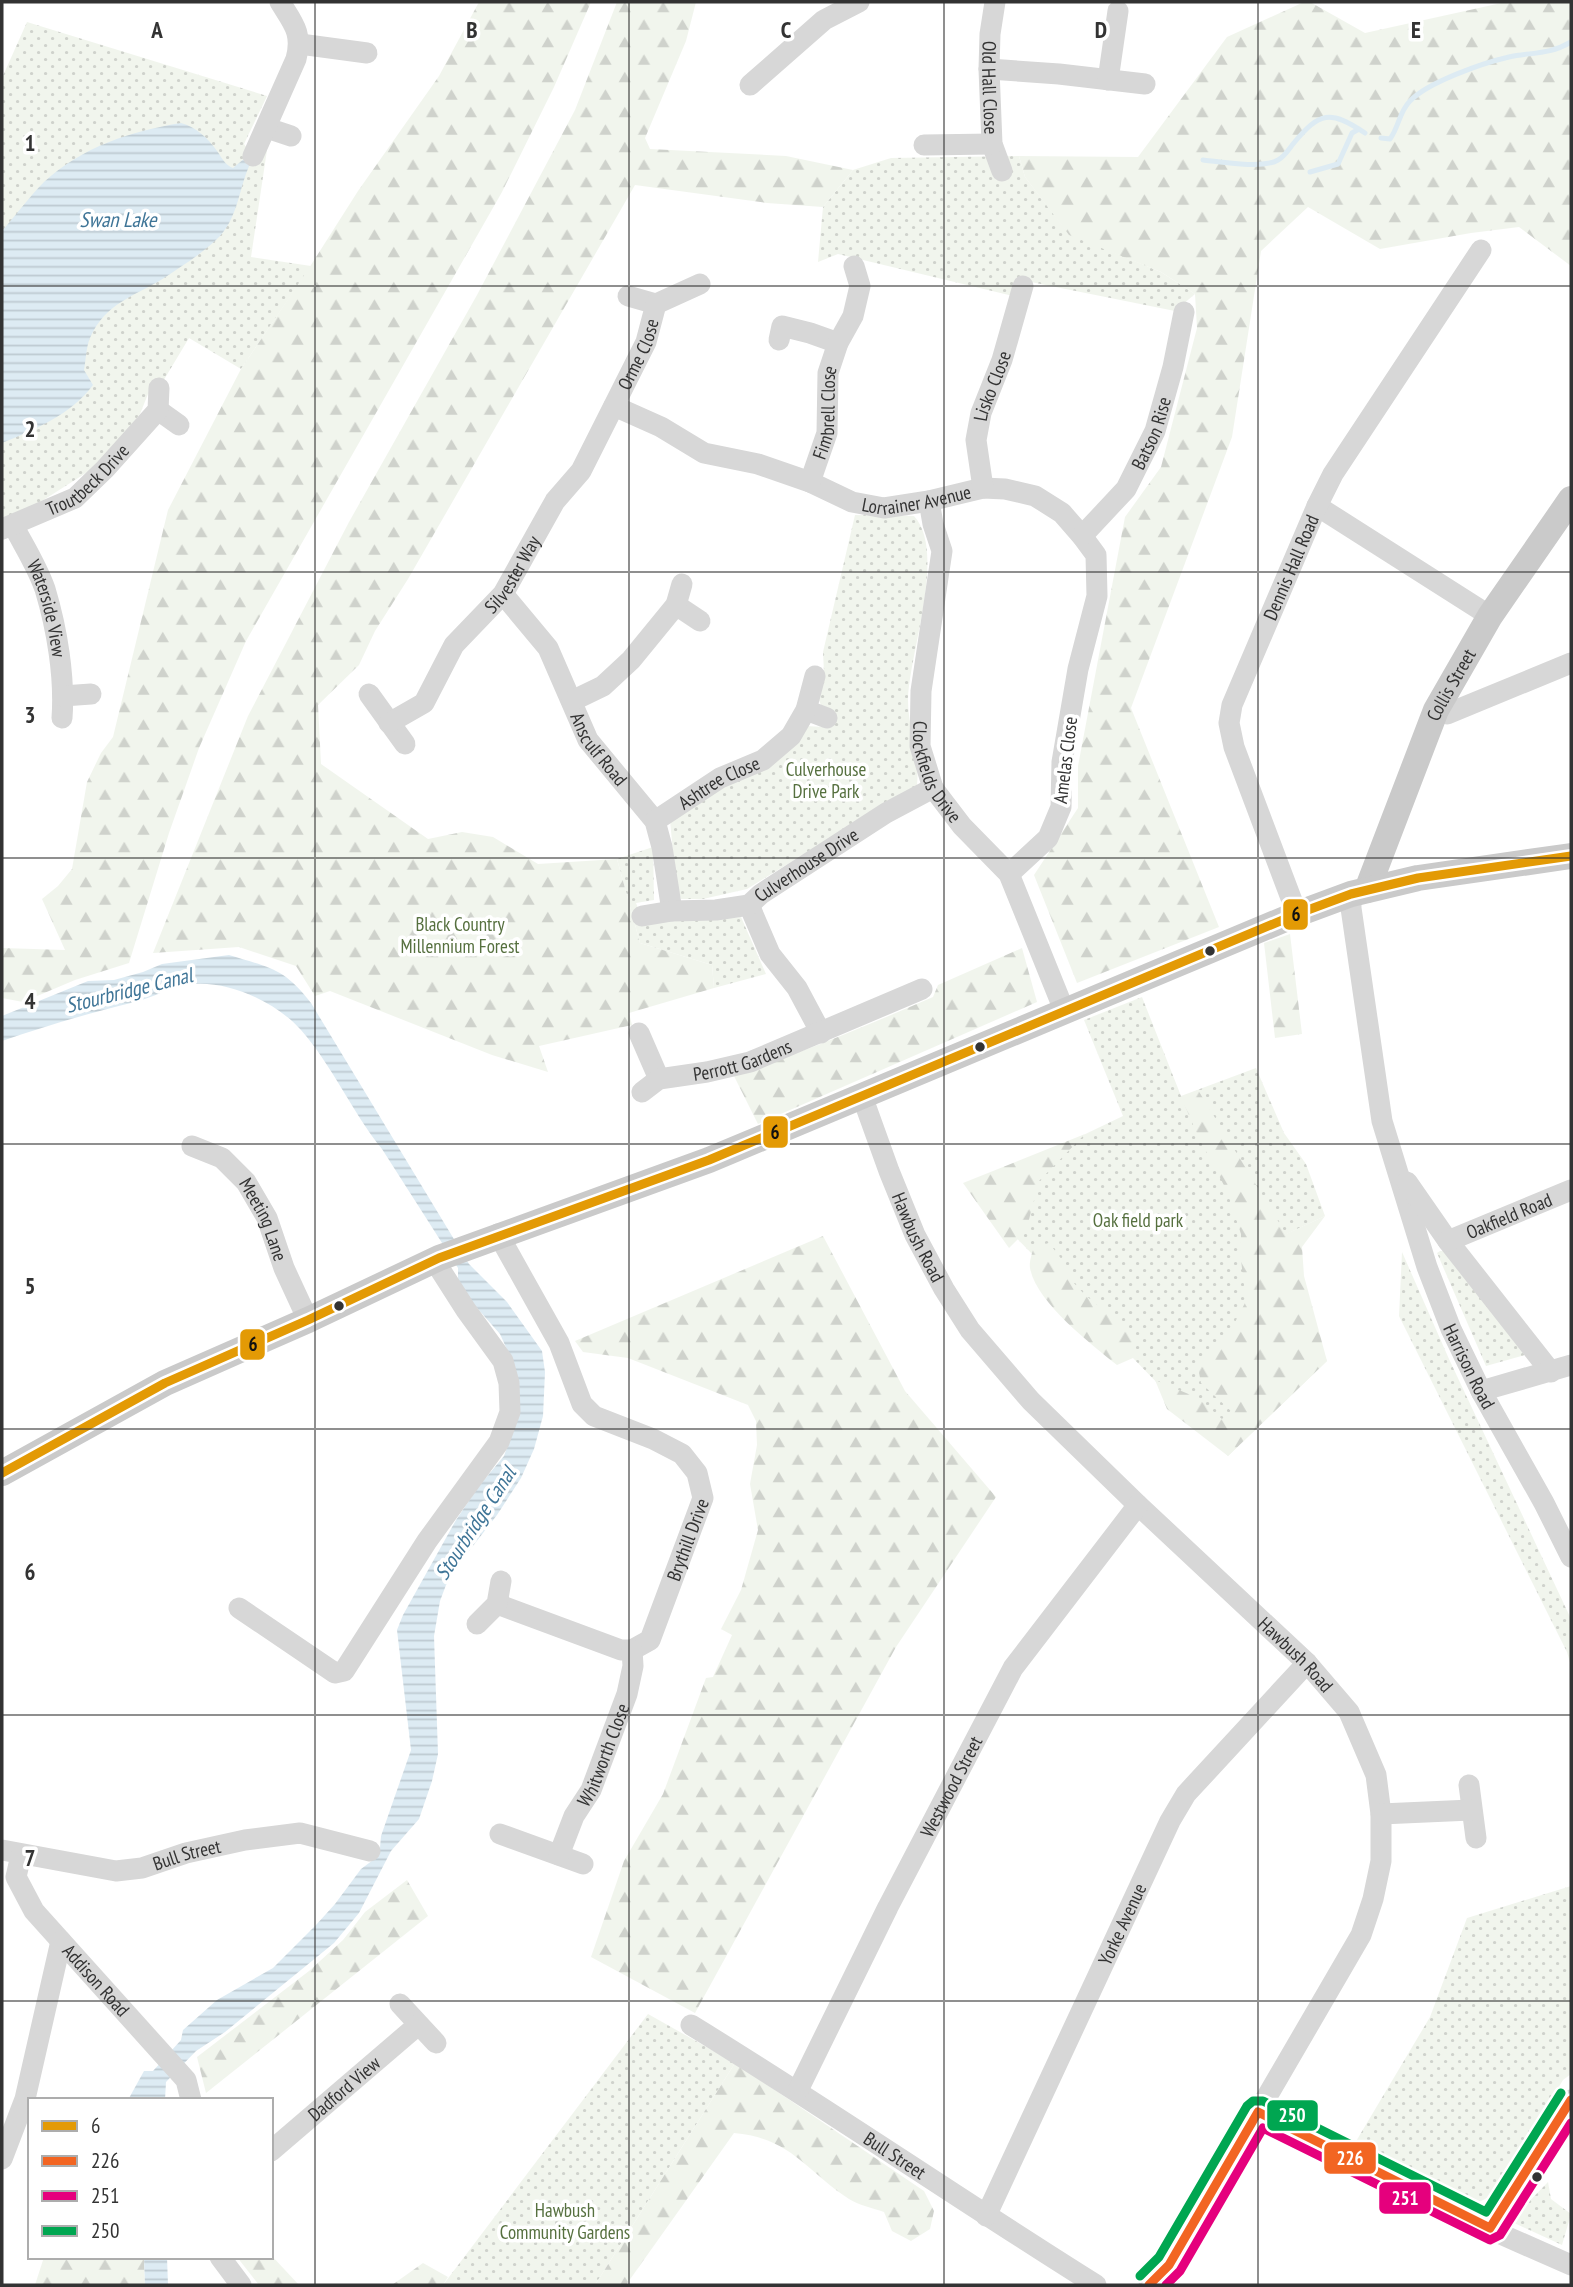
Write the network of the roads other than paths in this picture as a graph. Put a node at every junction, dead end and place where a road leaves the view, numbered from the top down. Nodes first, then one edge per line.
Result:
1 (280, 2) edge
2 (859, 2) edge
3 (995, 2) edge
4 (818, 11) edge
5 (1118, 11) dead end
6 (300, 44) junction
7 (366, 53) dead end
8 (989, 69) junction
9 (1108, 80) junction
10 (1145, 84) dead end
11 (750, 85) dead end
12 (267, 128) junction
13 (291, 136) dead end
14 (992, 144) junction
15 (924, 145) dead end
16 (253, 156) dead end
17 (1002, 171) dead end
18 (1481, 250) dead end
19 (854, 266) dead end
20 (699, 284) dead end
21 (1023, 286) dead end
22 (628, 296) dead end
23 (656, 303) junction
24 (1184, 312) dead end
25 (779, 340) dead end
26 (838, 343) junction
27 (159, 388) dead end
28 (614, 406) junction
29 (158, 410) junction
30 (179, 425) dead end
31 (810, 482) junction
32 (983, 488) junction
33 (1571, 499) edge
34 (929, 501) junction
35 (1317, 506) junction
36 (8, 527) edge
37 (1082, 536) junction
38 (503, 594) junction
39 (1490, 616) junction
40 (700, 621) dead end
41 (1571, 663) edge
42 (1079, 669) joint
43 (814, 676) dead end
44 (91, 694) dead end
45 (369, 694) dead end
46 (63, 696) junction
47 (572, 701) junction
48 (806, 710) junction
49 (1436, 710) junction
50 (62, 718) dead end
51 (827, 718) dead end
52 (389, 723) junction
53 (405, 744) dead end
54 (933, 788) junction
55 (655, 821) junction
56 (1571, 856) edge
57 (1009, 874) junction
58 (1359, 892) junction
59 (749, 905) junction
60 (672, 911) junction
61 (1297, 914) junction
62 (642, 916) dead end
63 (922, 989) dead end
64 (1064, 1010) junction
65 (639, 1033) dead end
66 (821, 1033) junction
67 (659, 1079) junction
68 (642, 1092) dead end
69 (862, 1096) junction
70 (192, 1146) dead end
71 (1394, 1163) junction
72 (1571, 1190) edge
73 (498, 1234) junction
74 (1448, 1241) junction
75 (436, 1259) junction
76 (308, 1320) junction
77 (1571, 1365) edge
78 (1551, 1372) junction
79 (1481, 1391) junction
80 (2, 1473) edge
81 (1138, 1505) junction
82 (1571, 1557) edge
83 (501, 1581) dead end
84 (497, 1604) junction
85 (239, 1608) dead end
86 (477, 1624) dead end
87 (632, 1650) junction
88 (1307, 1663) junction
89 (1469, 1786) dead end
90 (1471, 1810) junction
91 (1381, 1814) junction
92 (500, 1834) dead end
93 (1476, 1838) dead end
94 (370, 1851) dead end
95 (11, 1852) edge
96 (559, 1855) junction
97 (583, 1864) dead end
98 (61, 1941) junction
99 (400, 2004) dead end
100 (418, 2025) junction
101 (691, 2025) dead end
102 (436, 2043) dead end
103 (188, 2090) edge
104 (798, 2090) junction
105 (1571, 2100) edge
106 (1258, 2112) junction
107 (273, 2149) edge
108 (2, 2159) edge
109 (986, 2216) junction
110 (1490, 2228) junction
111 (222, 2259) edge
112 (1571, 2265) edge
113 (241, 2285) edge
114 (1096, 2285) edge
115 (1149, 2285) edge

1 - 6 street
2 - 4 street
3 - 8 street, Old Hall Close
4 - 11 street
5 - 9 street
6 - 7 street
6 - 12 street
8 - 9 street
8 - 14 street, Old Hall Close
9 - 10 street
12 - 13 street
12 - 16 street
14 - 15 street
14 - 17 street, Old Hall Close
18 - 35 street, Dennis Hall Road
19 - 26 street, Fimbrell Close
20 - 23 street, Orme Close
21 - 32 street, Lisko Close
22 - 23 street
23 - 28 street, Orme Close
24 - 37 street, Batson Rise
25 - 26 street, Fimbrell Close
26 - 31 street, Fimbrell Close
27 - 29 street
28 - 31 street, Lorrainer Avenue
28 - 38 street, Silvester Way
29 - 30 street
29 - 36 street, Troutbeck Drive
31 - 34 street, Lorrainer Avenue
32 - 34 street, Lorrainer Avenue
32 - 37 street, Lorrainer Avenue
33 - 39 main road, Collis Street
34 - 54 street, Clockfields Drive
35 - 39 street
35 - 61 street, Dennis Hall Road
36 - 46 street, Waterside View
37 - 42 street, Lorrainer Avenue
38 - 47 street, Ansculf Road
38 - 52 street, Silvester Way
39 - 49 main road, Collis Street
40 - 47 street
41 - 49 street
42 - 57 street, Amelas Close
43 - 48 street, Ashtree Close
44 - 46 street
45 - 52 street
46 - 50 street, Waterside View
47 - 55 street, Ansculf Road
48 - 51 street
48 - 55 street, Ashtree Close
49 - 58 main road, Collis Street
52 - 53 street
54 - 57 street, Clockfields Drive
54 - 59 street, Culverhouse Drive
55 - 60 street, Ansculf Road
56 - 58 main road
57 - 64 street, Clockfields Drive
58 - 61 main road
58 - 71 street, Harrison Road
59 - 60 street, Culverhouse Drive
59 - 66 street
60 - 62 street, Culverhouse Drive
61 - 64 main road
63 - 66 street, Perrott Gardens
64 - 69 main road
65 - 67 street
66 - 67 street, Perrott Gardens
67 - 68 street, Perrott Gardens
69 - 73 main road
69 - 81 street, Hawbush Road
70 - 76 street, Meeting Lane
71 - 74 street, Harrison Road
71 - 79 street, Harrison Road
72 - 74 street, Oakfield Road
73 - 75 main road
73 - 87 street, Brythill Drive
74 - 78 street, Harrison Road
75 - 76 main road
75 - 85 street
76 - 80 main road
77 - 78 street
78 - 79 street
79 - 82 street, Harrison Road
81 - 88 street, Hawbush Road
81 - 104 street, Westwood Street
83 - 84 street
84 - 86 street
84 - 87 street
87 - 96 street, Whitworth Close
88 - 91 street, Hawbush Road
88 - 109 street, Yorke Avenue
89 - 90 street
90 - 91 street
90 - 93 street
91 - 106 street, Hawbush Road
92 - 96 street
94 - 95 street, Bull Street
95 - 98 street, Addison Road
96 - 97 street
98 - 103 street, Addison Road
98 - 108 street
99 - 100 street
100 - 102 street
100 - 107 street, Dadford View
101 - 104 street, Bull Street
104 - 109 street, Bull Street
105 - 110 street
106 - 110 street
106 - 115 street, Hawbush Road
109 - 114 street, Bull Street
110 - 112 street
111 - 113 street

